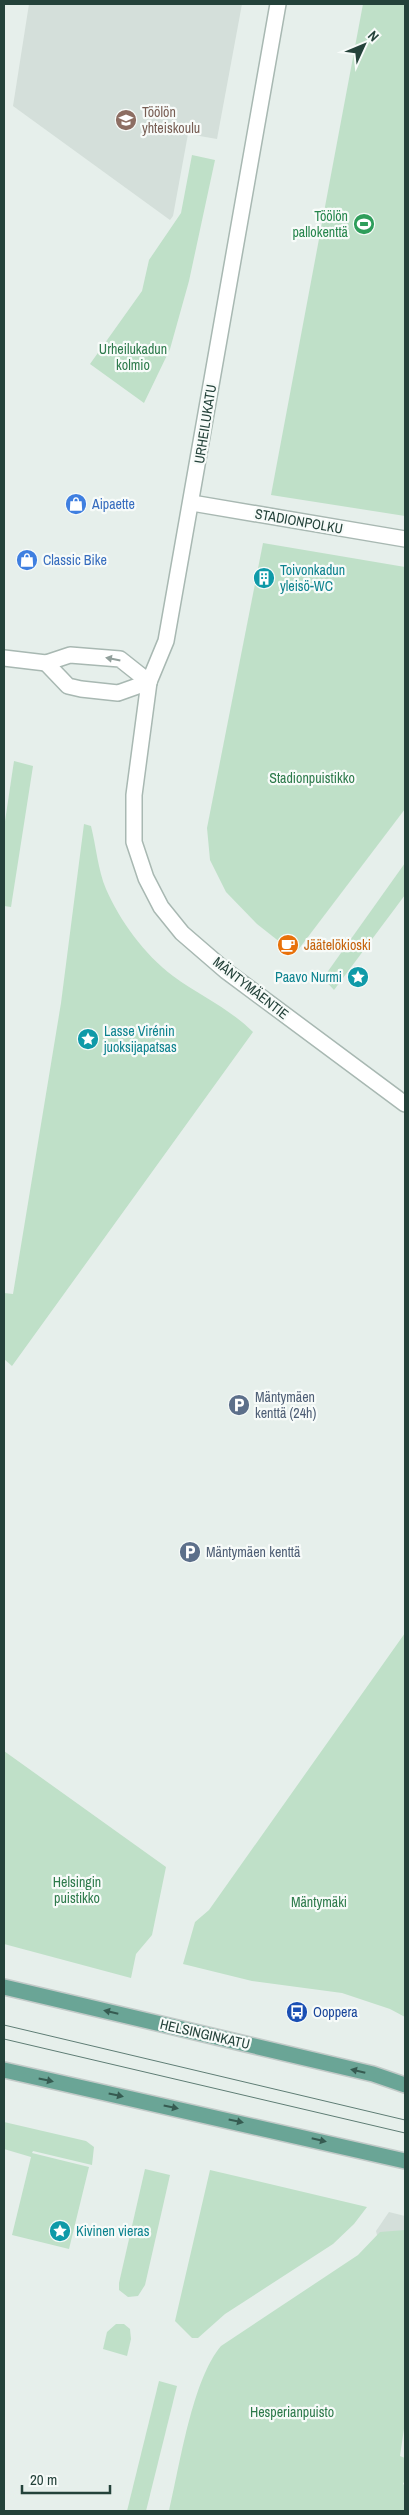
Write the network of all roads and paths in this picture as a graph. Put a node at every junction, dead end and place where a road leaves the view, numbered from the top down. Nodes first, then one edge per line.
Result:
1 (278, 4) edge
2 (192, 503) junction
3 (405, 539) edge
4 (4, 658) edge
5 (46, 663) junction
6 (149, 682) junction
7 (134, 842) joint
8 (405, 1104) edge
9 (4, 1987) edge
10 (4, 2070) edge
11 (405, 2085) edge
12 (405, 2160) edge

1 - 2 street, URHEILUKATU
2 - 3 street, STADIONPOLKU
2 - 6 street, URHEILUKATU
4 - 5 street
6 -> 5 street
5 - 6 street
6 - 7 street, URHEILUKATU
7 - 8 street, MÄNTYMÄENTIE
11 -> 9 main road, HELSINGINKATU
10 -> 12 main road

